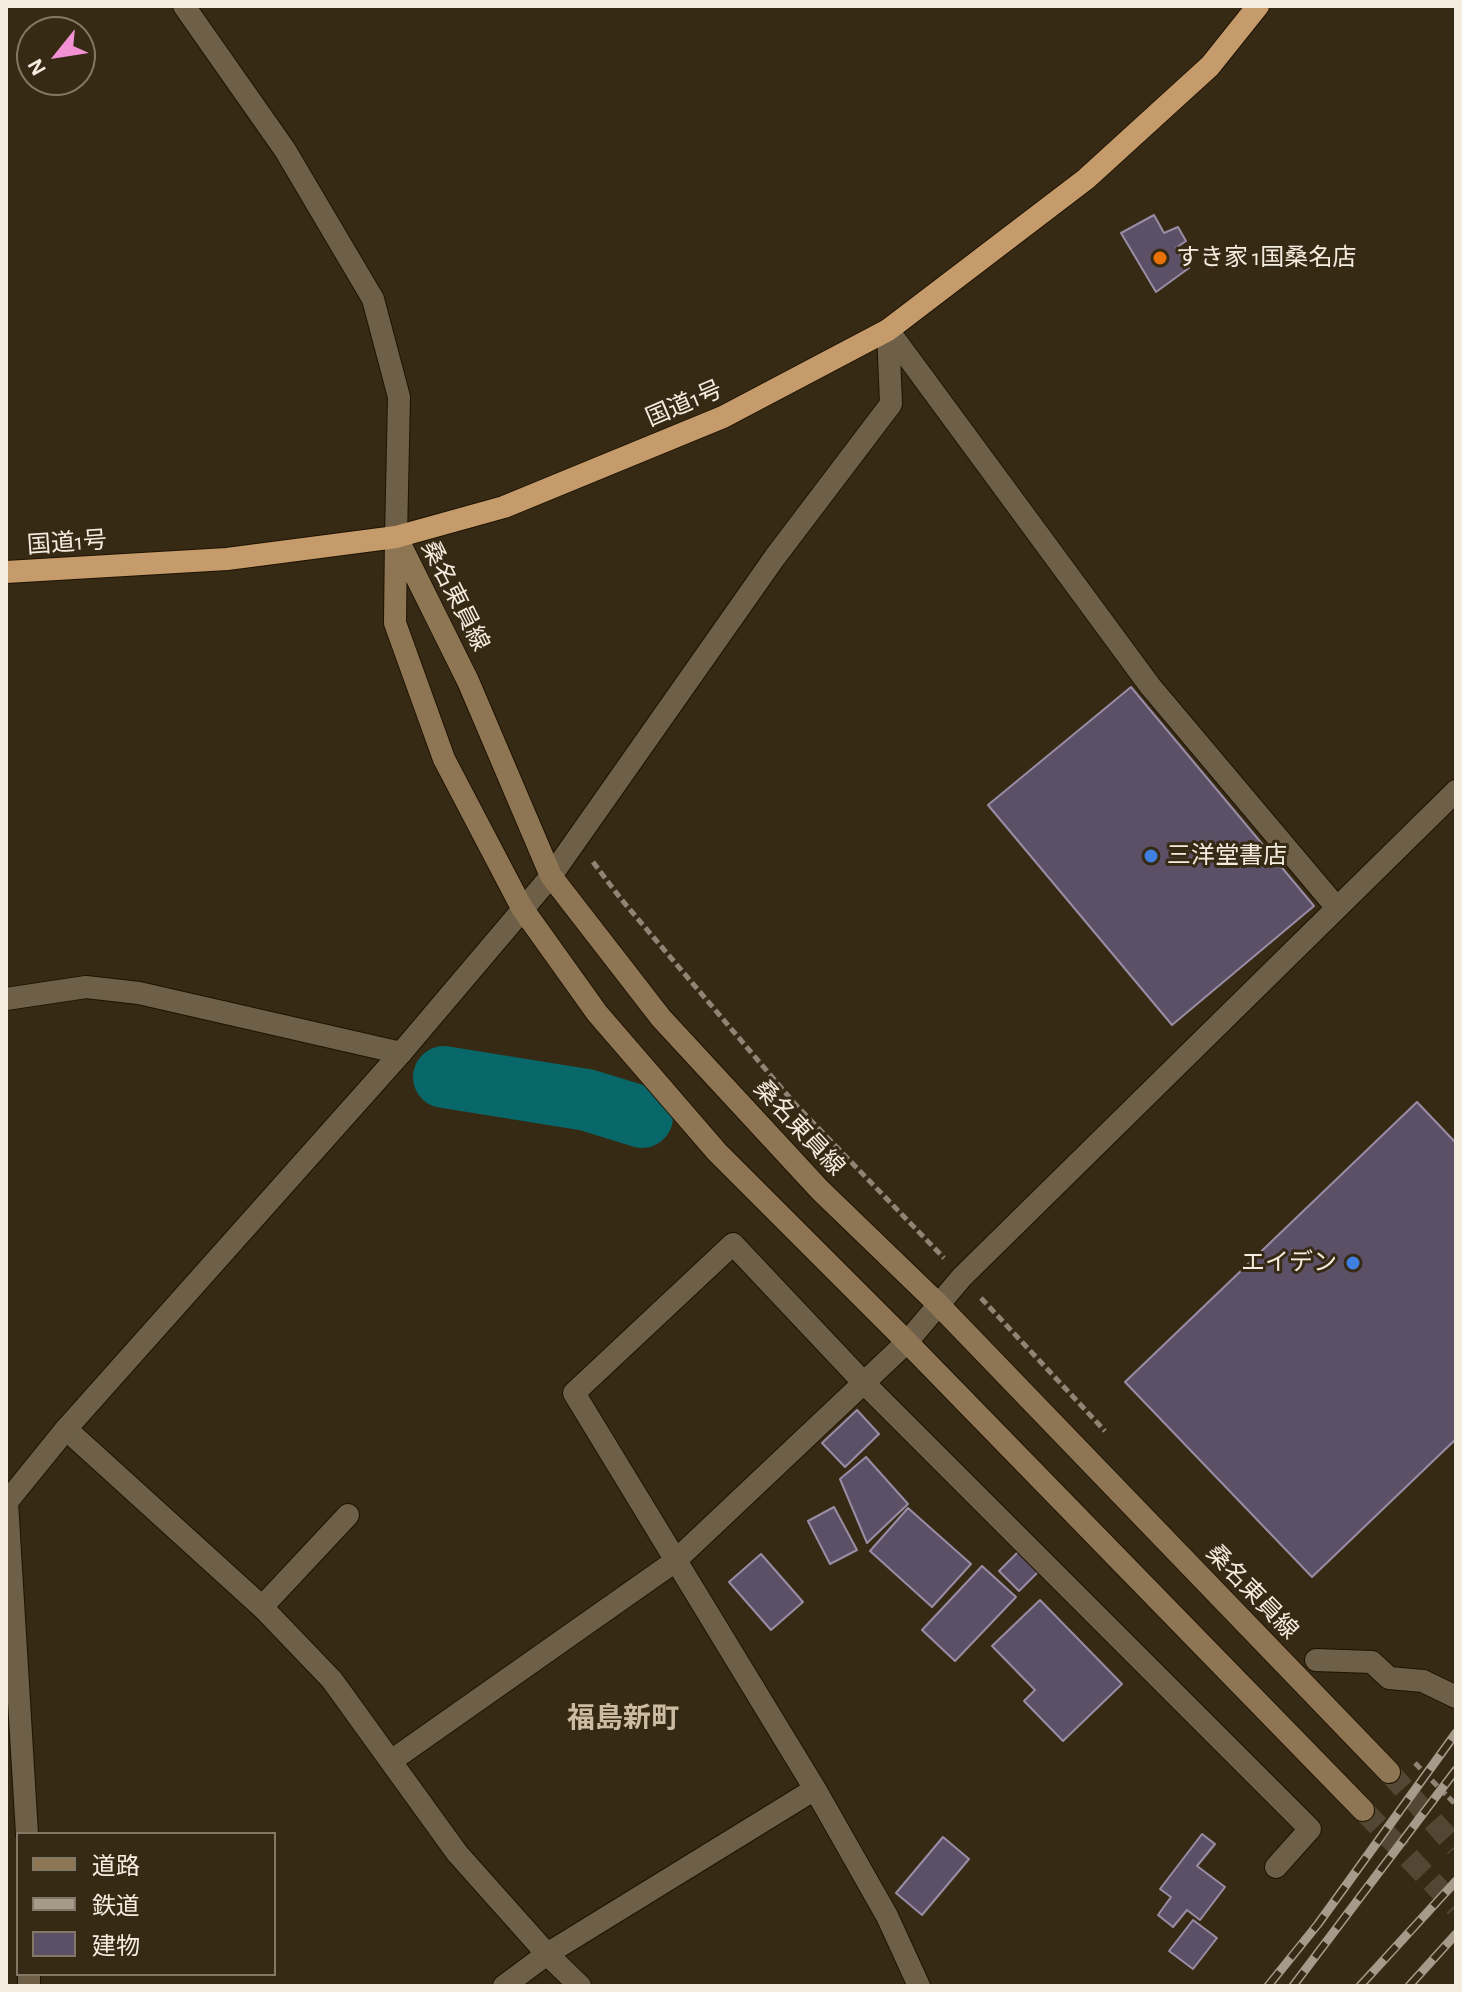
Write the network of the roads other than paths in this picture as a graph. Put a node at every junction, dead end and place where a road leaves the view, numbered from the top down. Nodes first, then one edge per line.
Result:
1 (184, 6) edge
2 (1258, 6) edge
3 (888, 330) junction
4 (396, 537) junction
5 (6, 572) edge
6 (1456, 791) edge
7 (551, 876) junction
8 (522, 908) junction
9 (1337, 908) junction
10 (6, 999) edge
11 (401, 1053) junction
12 (938, 1304) junction
13 (907, 1342) junction
14 (863, 1382) junction
15 (66, 1429) junction
16 (6, 1503) edge
17 (348, 1515) dead end
18 (674, 1562) junction
19 (262, 1607) junction
20 (1316, 1660) dead end
21 (1456, 1697) edge
22 (391, 1761) junction
23 (1389, 1772) tunnel mouth
24 (815, 1789) junction
25 (1363, 1810) tunnel mouth
26 (27, 1832) edge
27 (1276, 1867) dead end
28 (547, 1954) junction
29 (504, 1986) edge
30 (580, 1986) edge
31 (919, 1986) edge

1 - 4 street
2 - 3 highway, 国道1号
3 - 4 highway, 国道1号
3 - 7 street
3 - 9 street
4 - 5 highway, 国道1号
4 - 7 main road, 桑名東員線
4 - 8 main road, 桑名東員線
6 - 9 street
7 - 8 street
7 - 12 main road, 桑名東員線
8 - 11 street
8 - 13 main road, 桑名東員線
9 - 12 street
10 - 11 street
11 - 15 street
12 - 13 street
12 - 23 main road, 桑名東員線
13 - 14 street
13 - 25 main road, 桑名東員線
14 - 18 street
14 - 18 street
14 - 27 street
15 - 16 street
15 - 19 street
16 - 26 street
17 - 19 street
18 - 22 street
18 - 24 street
19 - 22 street
20 - 21 street
22 - 28 street
24 - 28 street
24 - 31 street
28 - 29 street
28 - 30 street

